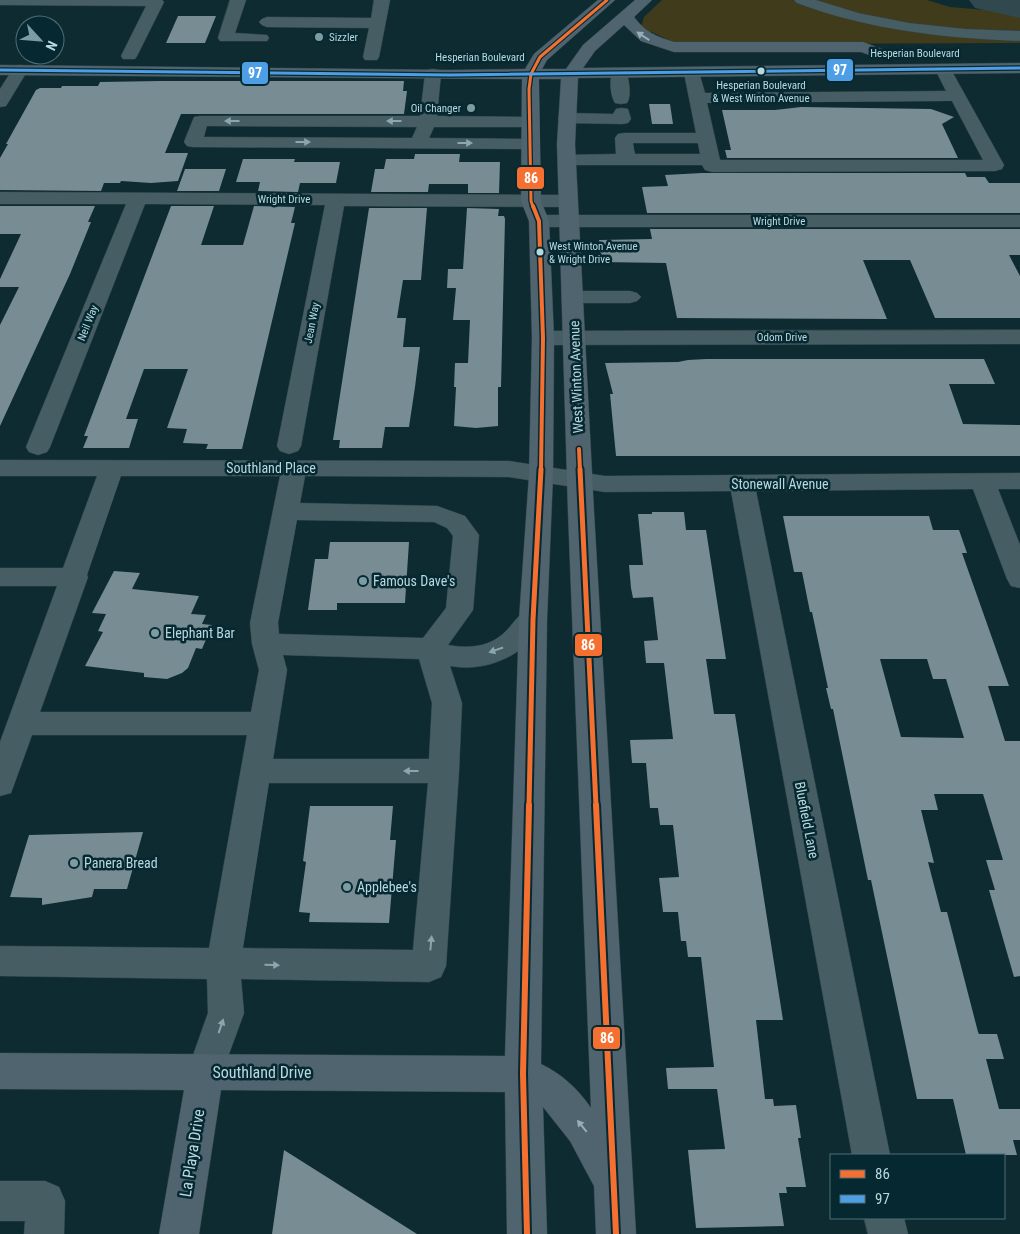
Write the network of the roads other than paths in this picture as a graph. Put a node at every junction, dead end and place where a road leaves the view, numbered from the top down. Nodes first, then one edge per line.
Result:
1 (0, 0) edge
2 (238, 0) edge
3 (382, 0) edge
4 (607, 0) edge
5 (644, 0) edge
6 (802, 0) edge
7 (156, 2) junction
8 (173, 2) dead end
9 (626, 16) junction
10 (378, 23) junction
11 (1020, 36) edge
12 (261, 38) junction
13 (1012, 52) dead end
14 (978, 53) junction
15 (881, 54) junction
16 (900, 54) dead end
17 (0, 56) edge
18 (129, 56) junction
19 (186, 56) dead end
20 (254, 56) dead end
21 (650, 56) dead end
22 (352, 57) dead end
23 (371, 57) junction
24 (390, 57) dead end
25 (521, 57) dead end
26 (540, 57) junction
27 (582, 57) junction
28 (603, 57) dead end
29 (946, 61) junction
30 (1020, 68) edge
31 (0, 70) edge
32 (20, 70) junction
33 (858, 71) junction
34 (692, 73) junction
35 (433, 74) junction
36 (531, 74) junction
37 (571, 74) junction
38 (619, 74) junction
39 (958, 96) junction
40 (699, 98) junction
41 (0, 102) edge
42 (567, 118) junction
43 (428, 122) junction
44 (529, 122) junction
45 (707, 138) junction
46 (418, 143) junction
47 (529, 144) junction
48 (711, 159) junction
49 (567, 160) junction
50 (626, 160) junction
51 (0, 198) edge
52 (138, 199) junction
53 (336, 199) junction
54 (568, 200) junction
55 (530, 201) junction
56 (539, 220) junction
57 (569, 221) junction
58 (1020, 221) edge
59 (574, 297) junction
60 (630, 297) dead end
61 (575, 337) junction
62 (1020, 337) edge
63 (543, 338) junction
64 (38, 447) dead end
65 (292, 458) junction
66 (0, 468) edge
67 (112, 468) junction
68 (541, 475) junction
69 (580, 480) junction
70 (1020, 482) edge
71 (983, 483) junction
72 (742, 484) junction
73 (286, 511) junction
74 (0, 577) edge
75 (75, 577) junction
76 (1020, 579) edge
77 (533, 620) junction
78 (266, 644) junction
79 (430, 649) junction
80 (21, 723) junction
81 (264, 724) junction
82 (5, 753) edge
83 (257, 771) junction
84 (444, 771) junction
85 (0, 784) edge
86 (0, 961) edge
87 (224, 964) junction
88 (0, 1071) edge
89 (205, 1072) junction
90 (523, 1074) junction
91 (871, 1154) edge
92 (614, 1184) junction
93 (0, 1201) edge
94 (884, 1219) edge
95 (44, 1234) edge
96 (179, 1234) edge
97 (527, 1234) edge
98 (616, 1234) edge
99 (888, 1234) edge

1 - 7 street
2 - 12 street
3 - 10 street
4 - 26 main road
5 - 9 main road, West Winton Avenue
6 - 11 street
7 - 8 street
7 - 18 street
15 -> 9 main road
9 - 27 main road, West Winton Avenue
10 - 12 street
10 - 23 street
12 - 20 street
13 - 14 main road, Hesperian Boulevard
14 - 29 main road, Hesperian Boulevard
14 - 33 main road
15 - 16 main road, Hesperian Boulevard
15 - 21 main road, Hesperian Boulevard
17 - 18 main road
18 - 19 main road
22 - 23 main road
23 - 24 main road
25 - 26 main road, Hesperian Boulevard
26 - 27 main road, Hesperian Boulevard
26 - 36 main road
27 - 28 main road, Hesperian Boulevard
27 - 37 main road, West Winton Avenue
29 - 30 main road, Hesperian Boulevard
29 - 33 main road, Hesperian Boulevard
29 - 39 street
31 - 32 main road, Hesperian Boulevard
32 - 35 main road, Hesperian Boulevard
32 - 41 street
33 - 34 main road, Hesperian Boulevard
34 - 38 main road, Hesperian Boulevard
34 - 40 street
35 - 36 main road, Hesperian Boulevard
35 - 43 street
36 - 37 main road, Hesperian Boulevard
36 - 44 main road
37 - 38 main road, Hesperian Boulevard
37 - 42 main road, West Winton Avenue
38 - 42 street
39 - 40 street
39 - 48 street
40 - 45 street
42 - 49 main road, West Winton Avenue
43 - 44 street
43 - 46 street
43 -> 46 street
44 - 47 main road
45 - 48 street
45 - 50 street
46 -> 47 street
47 - 55 main road
48 - 50 street
49 - 50 street
49 - 54 main road, West Winton Avenue
51 - 52 street, Wright Drive
52 - 53 street, Wright Drive
52 - 64 street, Neil Way
53 - 55 street, Wright Drive
53 - 65 street, Jean Way
54 - 55 street, Wright Drive
54 - 57 main road, West Winton Avenue
55 - 56 main road
56 - 57 street, Wright Drive
56 - 63 main road
57 - 58 street, Wright Drive
57 - 59 main road, West Winton Avenue
59 - 60 street
59 - 61 main road, West Winton Avenue
61 - 62 street, Odom Drive
61 - 63 street, Odom Drive
61 - 69 main road, West Winton Avenue
63 - 68 main road
65 - 67 street, Southland Place
65 - 68 street, Southland Place
65 - 73 street, Jean Way
66 - 67 street, Southland Place
67 - 75 street
68 - 69 street, Stonewall Avenue
68 - 77 main road
69 - 72 street, Stonewall Avenue
69 - 92 main road, West Winton Avenue
70 - 71 street, Stonewall Avenue
71 - 72 street, Stonewall Avenue
71 - 76 street
72 - 91 street, Bluefield Lane
73 - 78 street, Jean Way
73 - 79 street
74 - 75 street
75 - 80 street
77 -> 79 street
77 - 90 main road
78 - 79 street
78 - 81 street, Jean Way
79 - 84 street
80 - 81 street
80 - 82 street
81 - 83 street, Jean Way
82 - 85 street
84 -> 83 street
83 - 87 street, Jean Way
87 -> 84 street
86 - 87 street
89 -> 87 street, Jean Way
88 - 89 main road, Southland Drive
89 - 90 main road, Southland Drive
89 - 96 main road, La Playa Drive
92 -> 90 main road
90 - 97 main road
92 - 98 main road, West Winton Avenue
93 - 95 street
94 - 99 street

